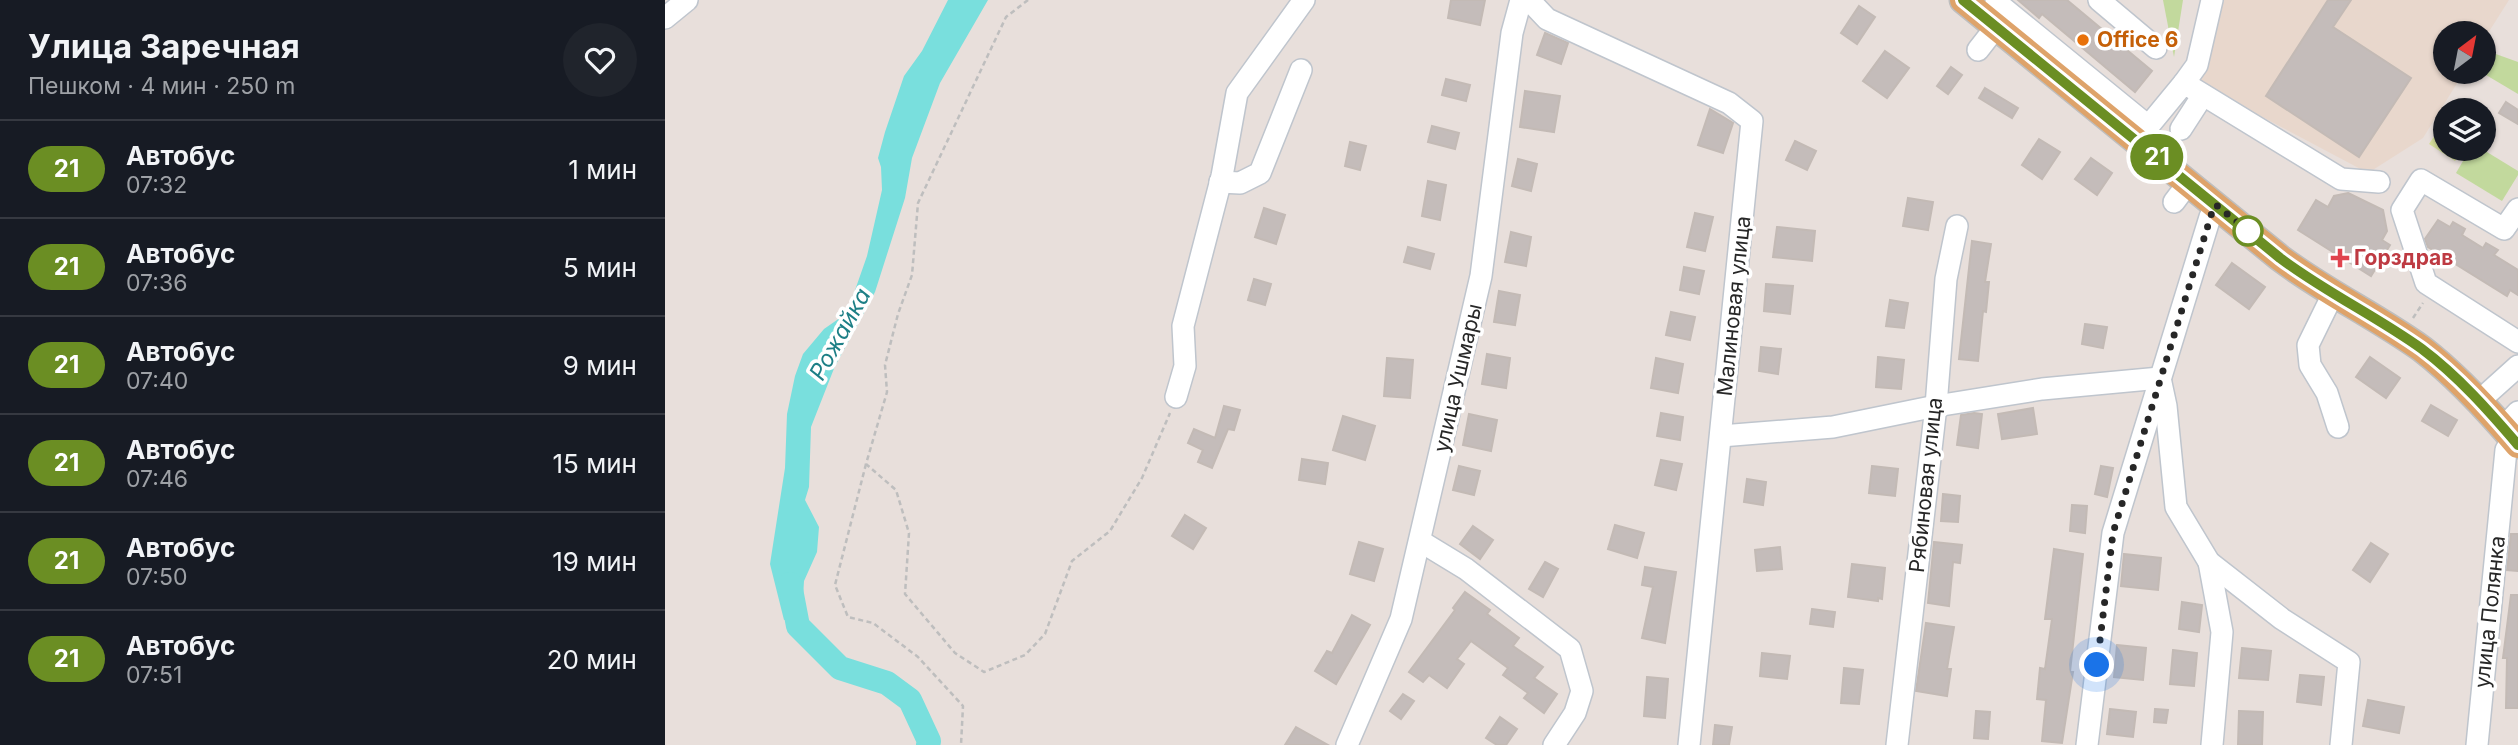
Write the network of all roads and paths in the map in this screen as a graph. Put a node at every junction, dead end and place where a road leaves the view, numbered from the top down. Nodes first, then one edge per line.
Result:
1 (687, 0) edge
2 (1028, 0) edge
3 (1304, 0) edge
4 (1521, 0) edge
5 (1529, 0) edge
6 (1963, 0) edge
7 (2099, 0) edge
8 (2212, 0) edge
9 (1993, 12) edge
10 (665, 18) edge
11 (2156, 48) dead end
12 (1978, 50) dead end
13 (1300, 70) dead end
14 (2184, 83) junction
15 (2203, 95) junction
16 (2181, 129) dead end
17 (2142, 133) junction
18 (1220, 182) junction
19 (2379, 182) dead end
20 (2216, 205) junction
21 (2518, 209) edge
22 (1957, 226) dead end
23 (2432, 287) junction
24 (2333, 294) junction
25 (2408, 327) dead end
26 (2518, 342) edge
27 (2518, 366) edge
28 (2160, 378) junction
29 (1176, 397) joint
30 (2478, 401) junction
31 (1936, 405) junction
32 (2338, 426) dead end
33 (2513, 431) edge
34 (1721, 436) junction
35 (866, 464) junction
36 (1420, 541) junction
37 (2209, 562) junction
38 (961, 745) edge
39 (1347, 745) edge
40 (1554, 745) edge
41 (1689, 745) edge
42 (1897, 745) edge
43 (2087, 745) edge
44 (2212, 745) edge
45 (2341, 745) edge
46 (2477, 745) edge

1 - 10 street
2 - 35 path
3 - 18 street
4 - 36 street, улица Ушмары
5 - 34 street, Малиновая улица
6 - 9 main road
7 - 11 street
8 - 14 street
9 - 12 street
9 - 17 main road
13 - 18 street
14 - 15 street
14 - 17 street
15 - 16 street
15 - 19 street
17 - 20 main road
18 - 29 street
20 - 24 main road
20 - 28 street
21 - 23 street
22 - 31 street, Рябиновая улица
23 - 25 path
23 - 26 street
24 - 30 main road
24 - 32 street
27 - 30 street
28 - 31 street
28 - 37 street
28 - 43 street
29 - 35 path
30 - 33 main road
31 - 34 street
31 - 42 street, Рябиновая улица
33 - 46 street, улица Полянка
34 - 41 street, Малиновая улица
35 - 38 path
36 - 39 street, улица Ушмары
36 - 40 street
37 - 44 street
37 - 45 street

